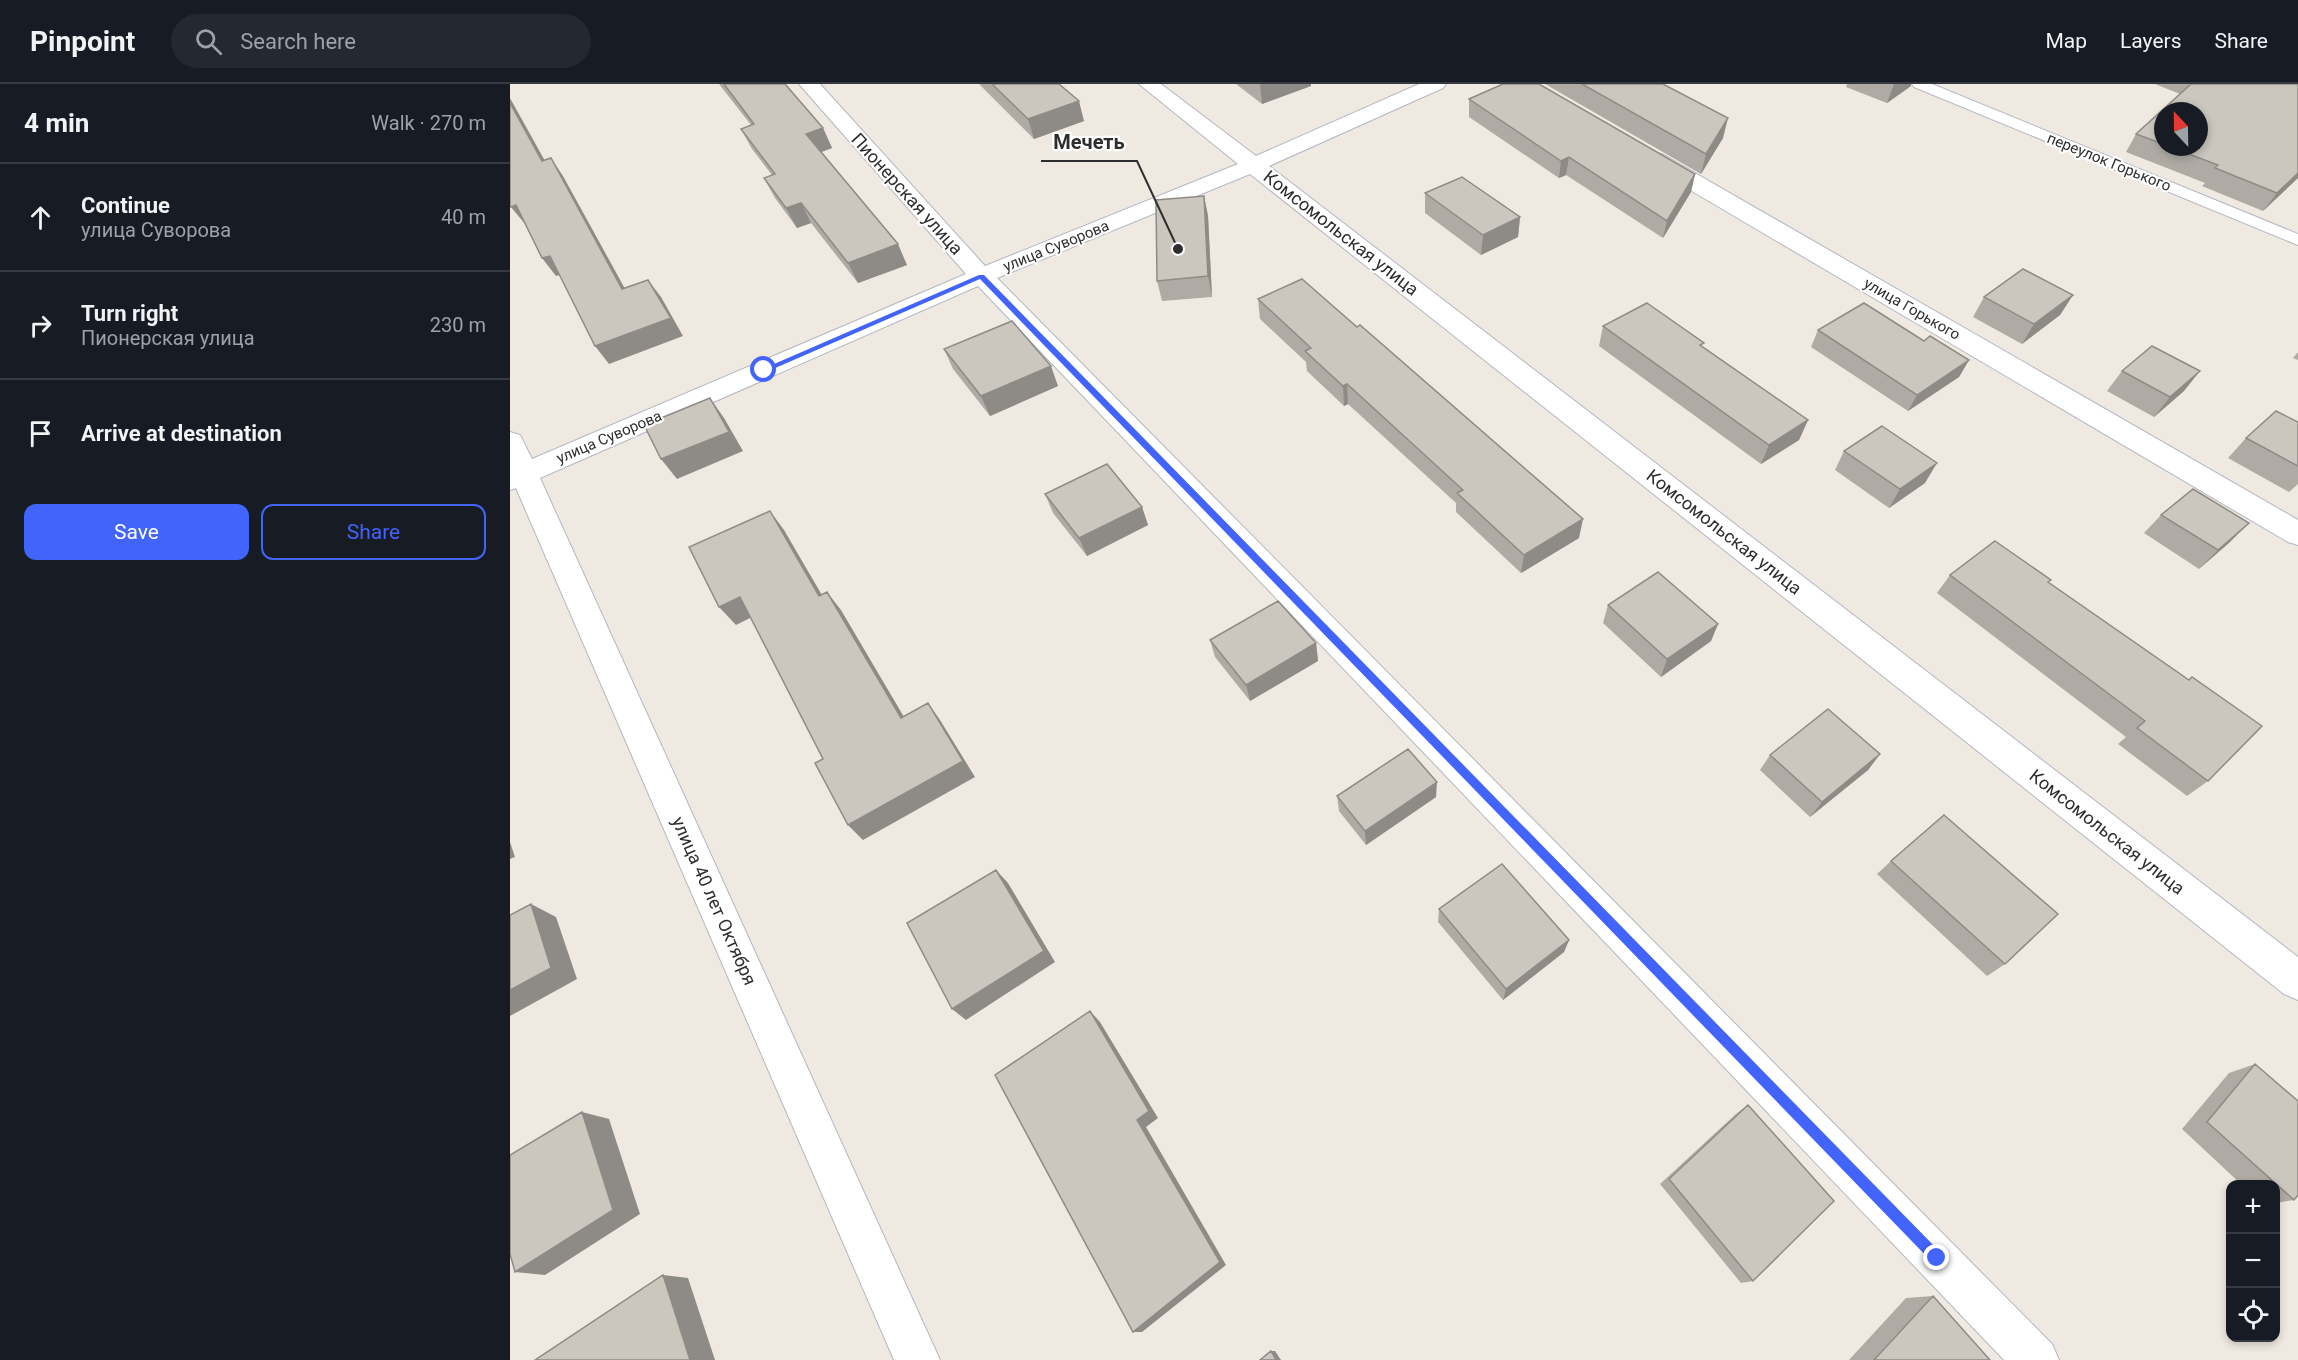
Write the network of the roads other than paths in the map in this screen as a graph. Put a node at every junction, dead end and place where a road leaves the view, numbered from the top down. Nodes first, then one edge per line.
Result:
1 (809, 84) edge
2 (1149, 84) edge
3 (1436, 84) edge
4 (1919, 84) edge
5 (1639, 150) edge
6 (1254, 165) junction
7 (2298, 240) edge
8 (981, 276) junction
9 (515, 465) edge
10 (2298, 534) edge
11 (2298, 981) edge
12 (917, 1360) edge
13 (2036, 1360) edge

1 - 8 street, Пионерская улица
2 - 6 street, Комсомольская улица
3 - 6 street, улица Суворова
4 - 7 lane, переулок Горького
5 - 10 street, улица Горького
6 - 8 street, улица Суворова
6 - 11 street, Комсомольская улица
8 - 9 street, улица Суворова
8 - 13 street, Пионерская улица
9 - 12 street, улица 40 лет Октября

